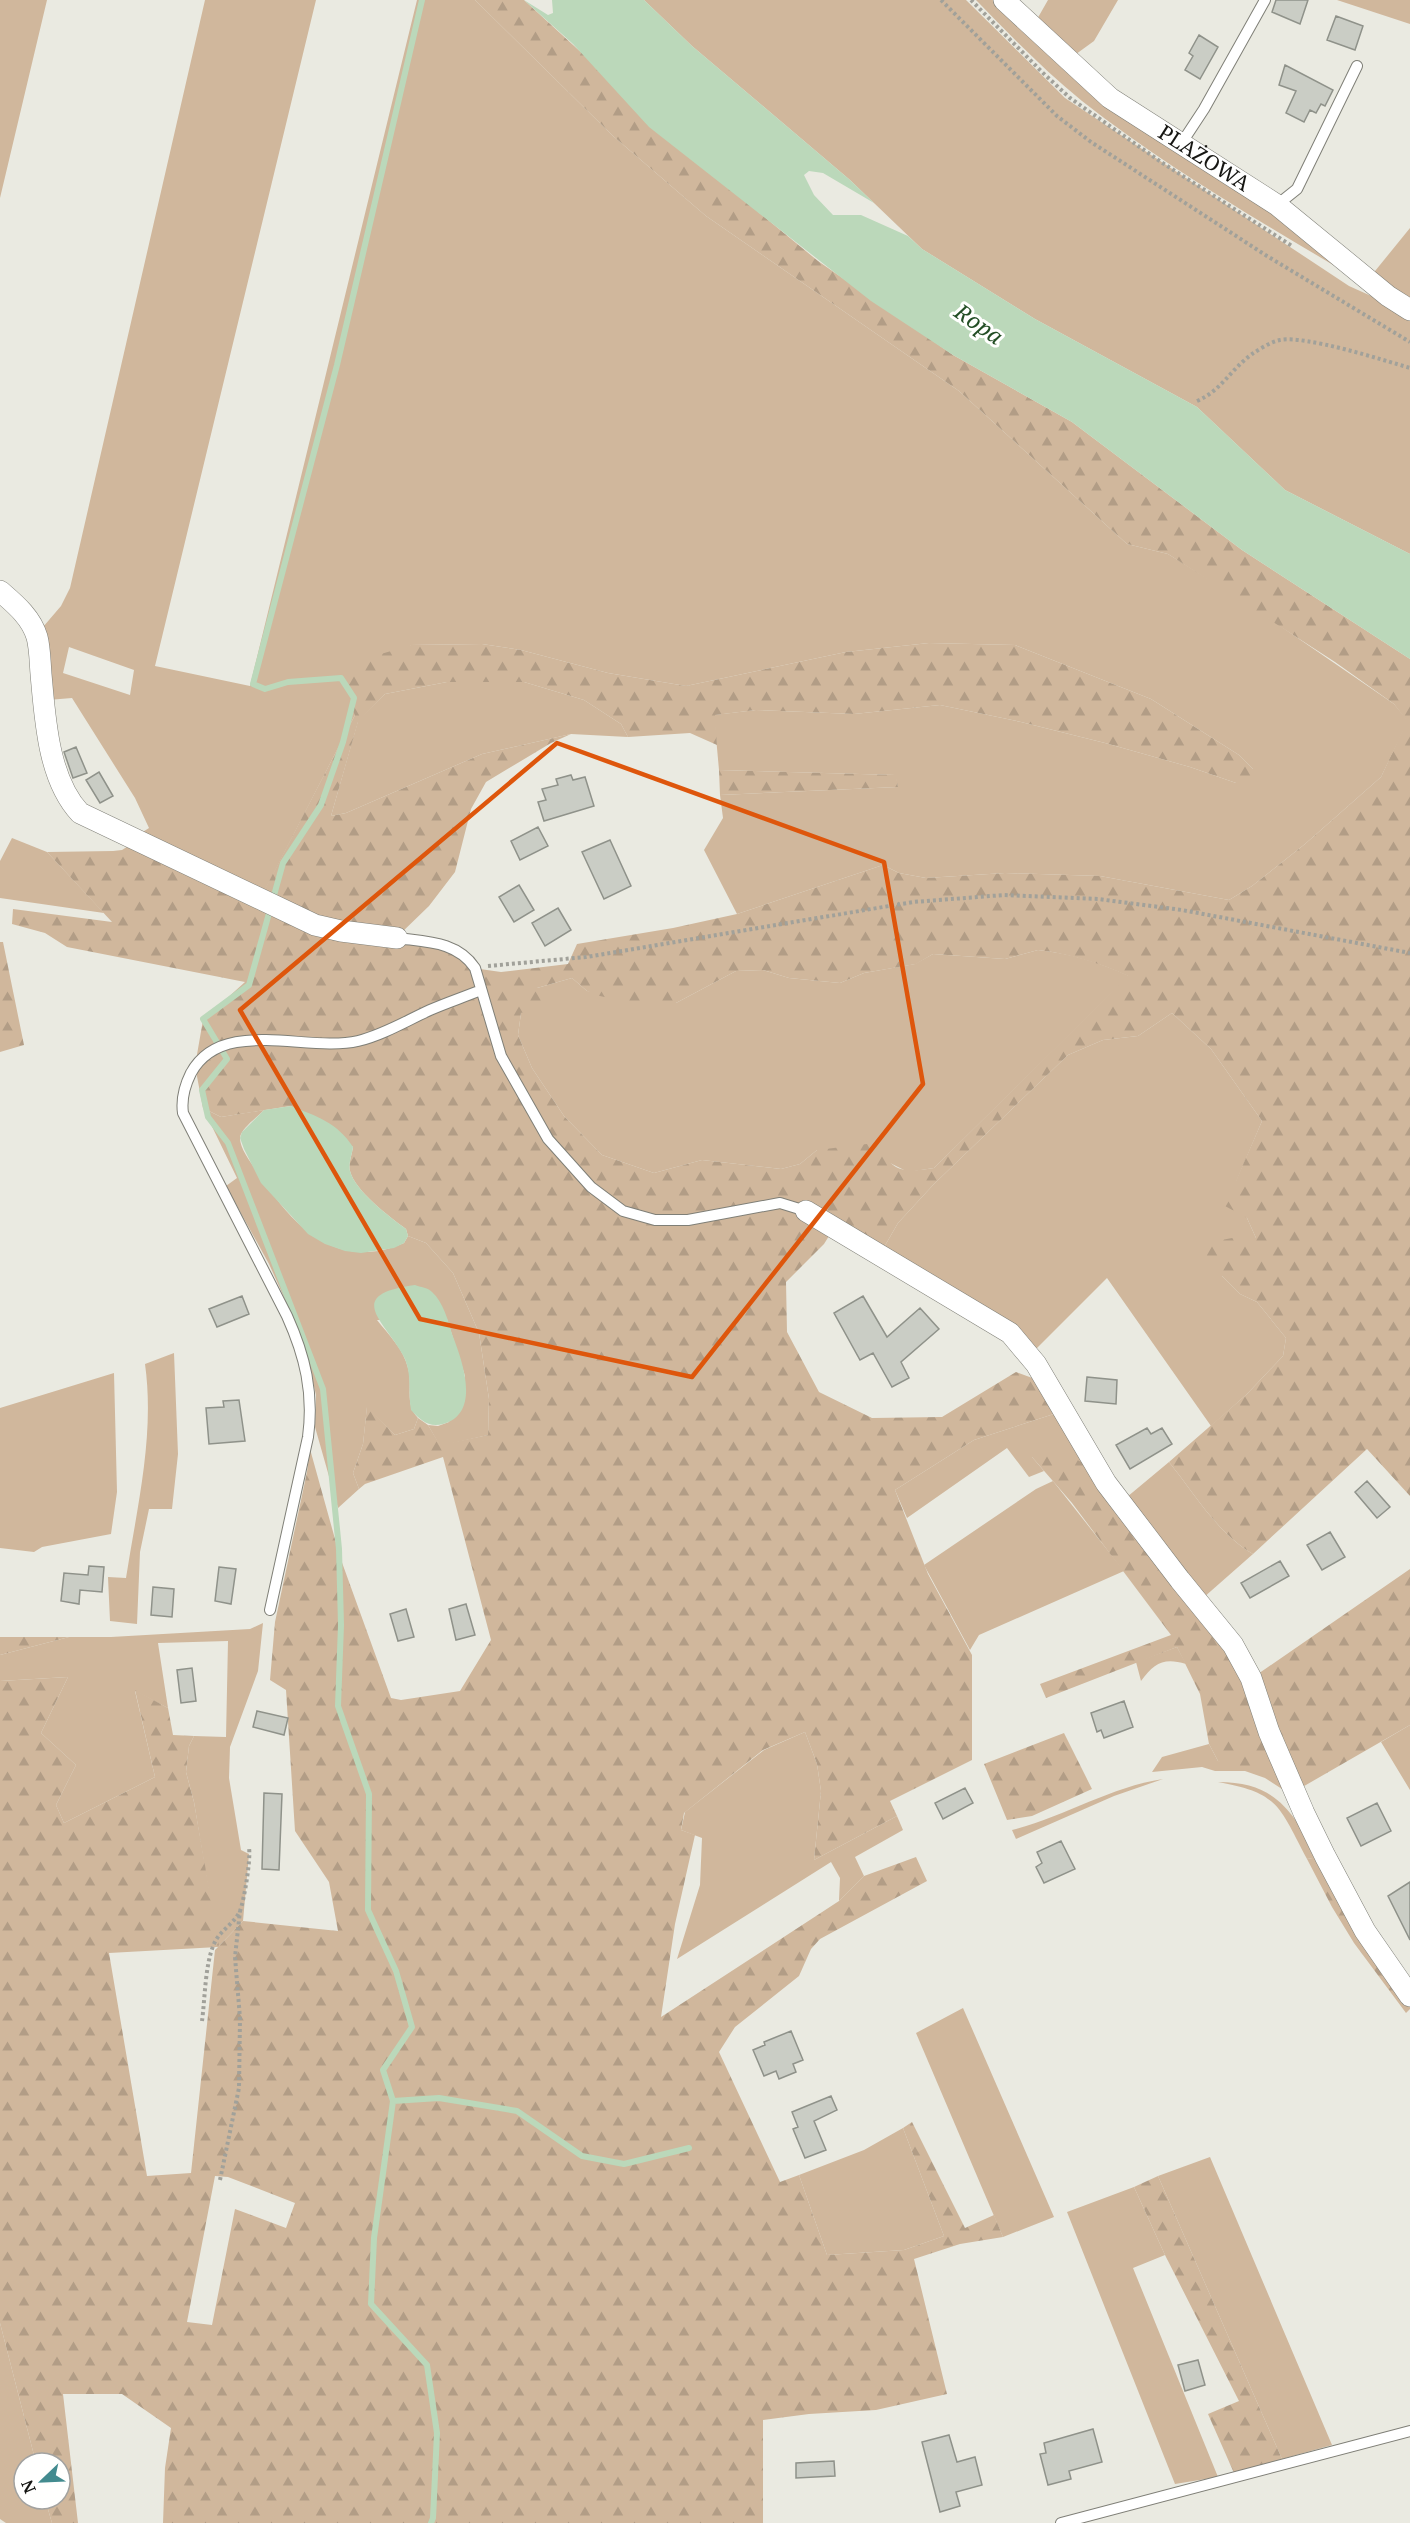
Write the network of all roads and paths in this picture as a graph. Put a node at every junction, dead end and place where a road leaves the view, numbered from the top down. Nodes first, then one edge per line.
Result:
1 (941, 0) edge
2 (1004, 0) edge
3 (1265, 0) edge
4 (1357, 66) dead end
5 (1180, 144) junction
6 (1277, 205) junction
7 (1410, 310) edge
8 (1410, 342) edge
9 (1410, 368) edge
10 (1197, 401) dead end
11 (0, 591) edge
12 (397, 938) joint
13 (1410, 953) edge
14 (475, 968) junction
15 (481, 990) junction
16 (806, 1211) joint
17 (270, 1610) dead end
18 (249, 1848) dead end
19 (240, 1911) junction
20 (1410, 1996) edge
21 (202, 2021) dead end
22 (219, 2180) dead end
23 (1410, 2431) edge
24 (1061, 2523) edge

1 - 8 path
2 - 5 street, PLAŻOWA
3 - 5 lane
4 - 6 lane
5 - 6 street, PLAŻOWA
6 - 7 street, PLAŻOWA
9 - 10 path
11 - 12 street
12 - 14 lane
13 - 14 path
14 - 15 lane
15 - 16 lane
15 - 17 lane
16 - 20 street
18 - 19 path
19 - 21 path
19 - 22 path
23 - 24 lane

